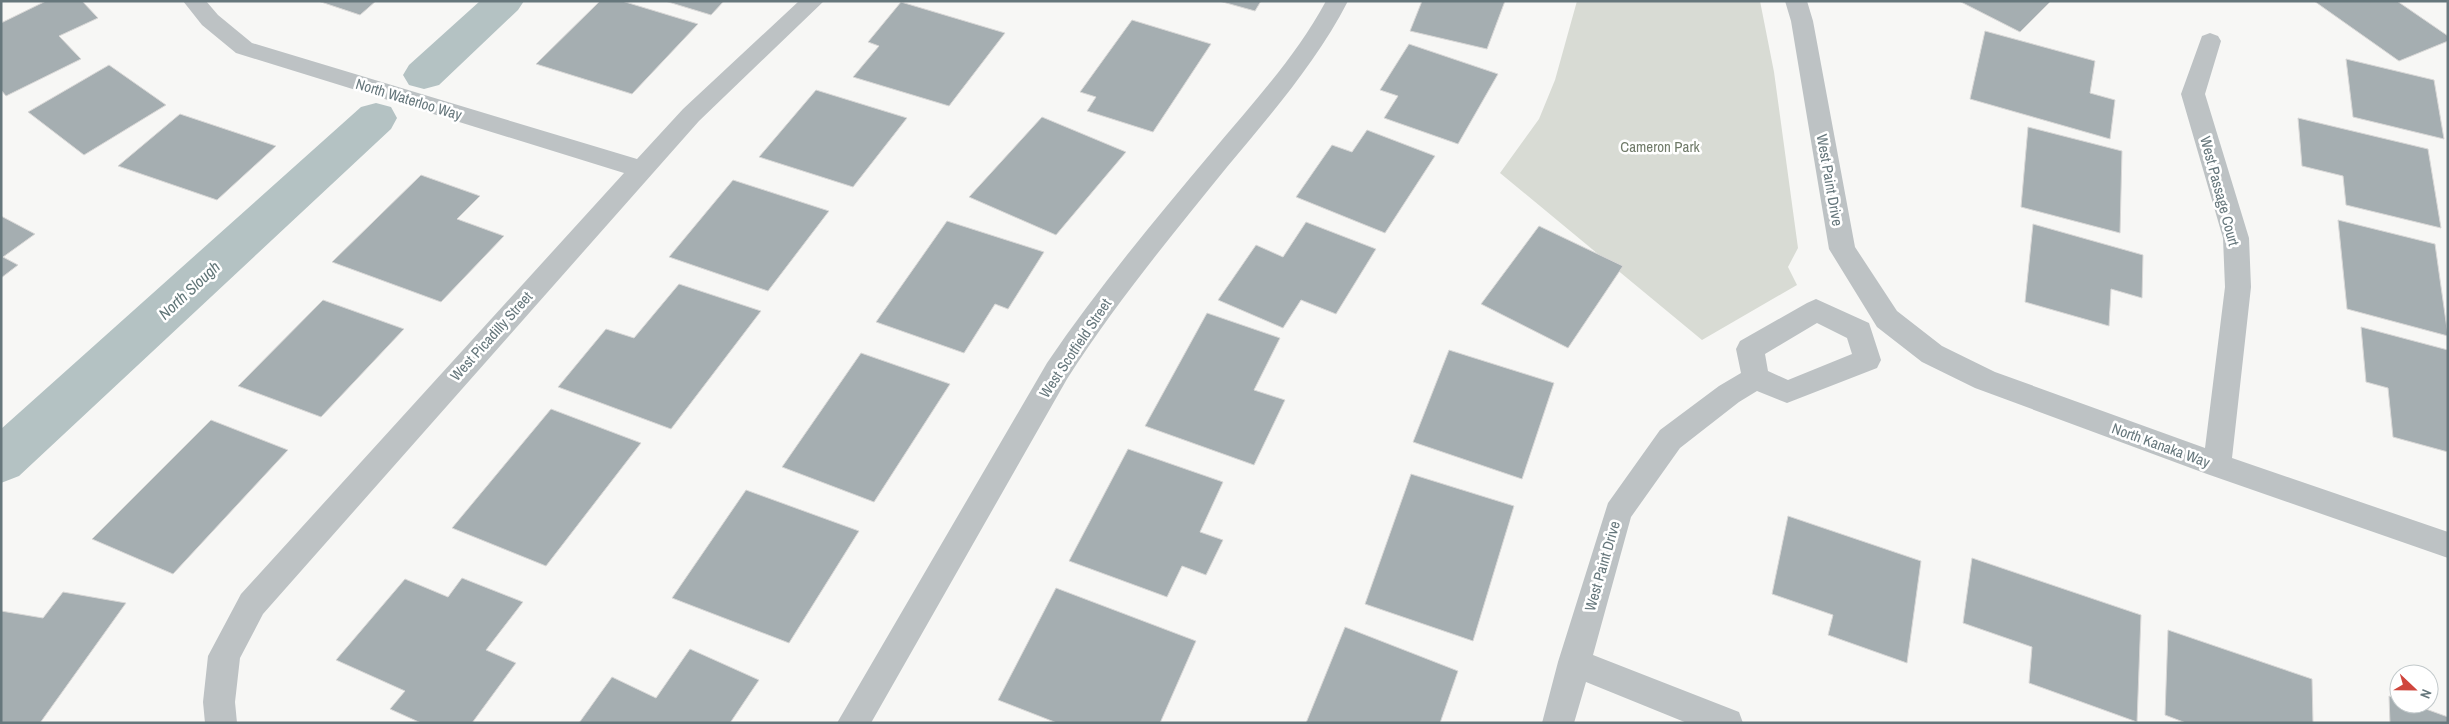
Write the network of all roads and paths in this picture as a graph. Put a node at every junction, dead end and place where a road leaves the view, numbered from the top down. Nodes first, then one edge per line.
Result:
1 (194, 1) edge
2 (813, 1) edge
3 (1337, 1) edge
4 (1796, 1) edge
5 (2210, 41) dead end
6 (641, 169) junction
7 (1886, 319) junction
8 (1859, 331) junction
9 (1756, 378) junction
10 (2217, 465) junction
11 (2448, 546) edge
12 (1574, 662) junction
13 (220, 712) edge
14 (853, 723) edge
15 (1558, 723) edge
16 (1727, 723) edge

1 - 6 street, North Waterloo Way
2 - 6 street, West Picadilly Street
3 - 14 street, West Scotfield Street
4 - 7 street, West Paint Drive
5 - 10 street, West Passage Court
6 - 13 street, West Picadilly Street
7 - 8 street
7 - 10 street, North Kanaka Way
8 - 9 street
8 - 9 street
9 - 12 street, West Paint Drive
10 - 11 street, North Kanaka Way
12 - 15 street, West Paint Drive
12 - 16 street

